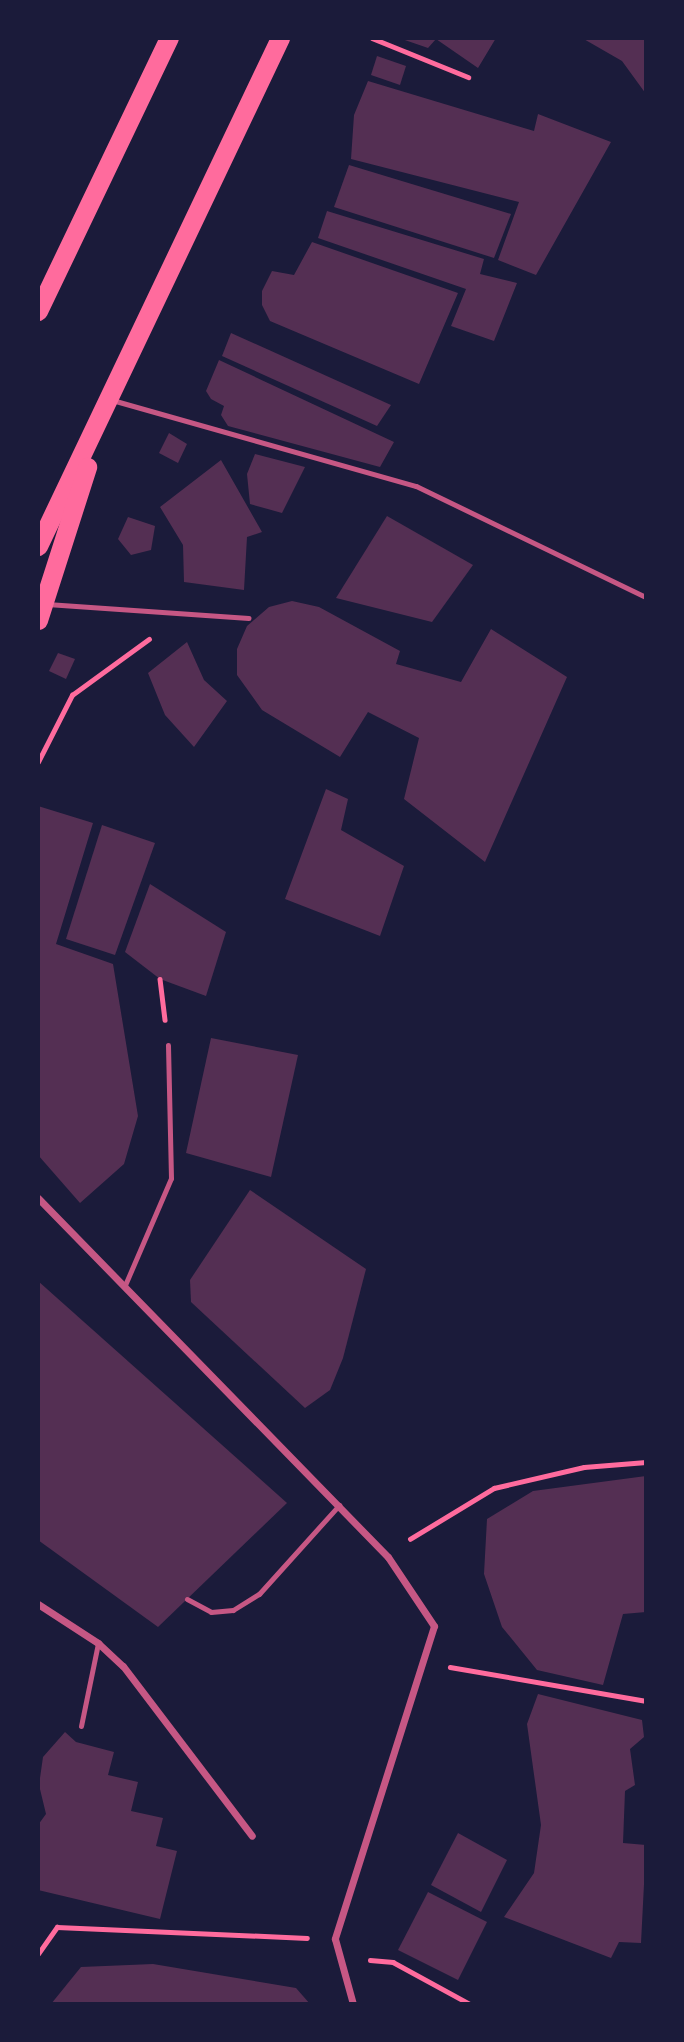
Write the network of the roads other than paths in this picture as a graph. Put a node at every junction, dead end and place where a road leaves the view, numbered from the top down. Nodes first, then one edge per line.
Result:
1 (169, 38) edge
2 (280, 38) edge
3 (38, 311) edge
4 (109, 399) junction
5 (38, 546) edge
6 (646, 597) edge
7 (41, 612) edge
8 (249, 618) dead end
9 (168, 1045) road end
10 (38, 1198) edge
11 (124, 1285) junction
12 (339, 1505) junction
13 (187, 1599) dead end
14 (38, 1604) edge
15 (98, 1643) junction
16 (81, 1726) dead end
17 (252, 1836) dead end
18 (353, 2004) edge

1 - 3 highway
2 - 4 highway
4 - 5 highway
4 - 6 lane
4 - 7 highway
7 - 8 lane
9 - 11 lane
10 - 11 street
11 - 12 street
12 - 13 lane
12 - 18 street
14 - 15 street
15 - 16 lane
15 - 17 street

